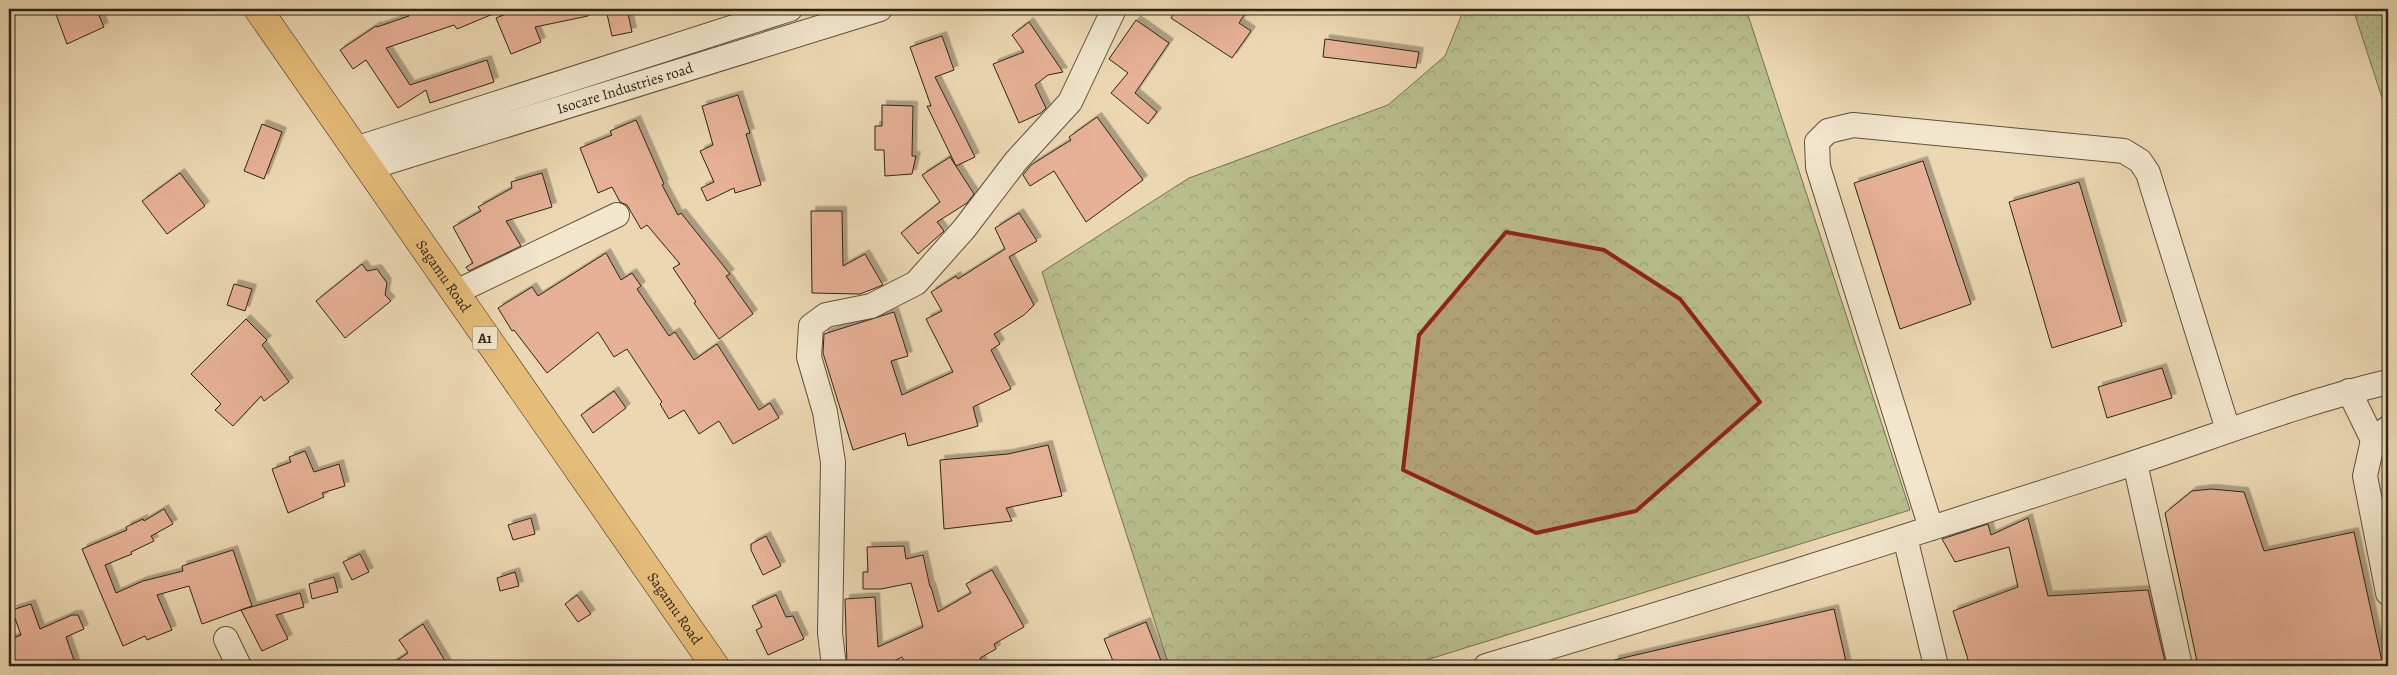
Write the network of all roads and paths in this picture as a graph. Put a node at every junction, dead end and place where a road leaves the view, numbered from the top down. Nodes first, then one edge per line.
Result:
1 (258, 9) edge
2 (880, 9) edge
3 (1114, 9) edge
4 (783, 11) edge
5 (784, 37) junction
6 (362, 159) junction
7 (618, 215) dead end
8 (454, 293) junction
9 (2388, 382) edge
10 (2349, 391) junction
11 (2228, 430) junction
12 (2381, 434) edge
13 (2136, 463) junction
14 (1931, 528) junction
15 (1905, 536) junction
16 (2388, 593) edge
17 (226, 639) dead end
18 (239, 666) edge
19 (715, 666) edge
20 (834, 666) edge
21 (1486, 666) edge
22 (1936, 666) edge
23 (2180, 666) edge

1 - 6 highway, Sagamu Road / A1
2 - 5 street, Isocare Industries road
3 - 20 street
4 - 5 street
4 - 6 street, Isocare Industries road
5 - 6 street, Isocare Industries road
6 - 8 highway, Sagamu Road / A1
7 - 8 street
8 - 19 highway, Sagamu Road / A1
9 - 10 street
10 - 11 street
10 - 12 street
11 - 13 street
11 - 14 street
12 - 16 street
13 - 14 street
13 - 23 street
14 - 15 street
15 - 21 street
15 - 22 street
17 - 18 street

